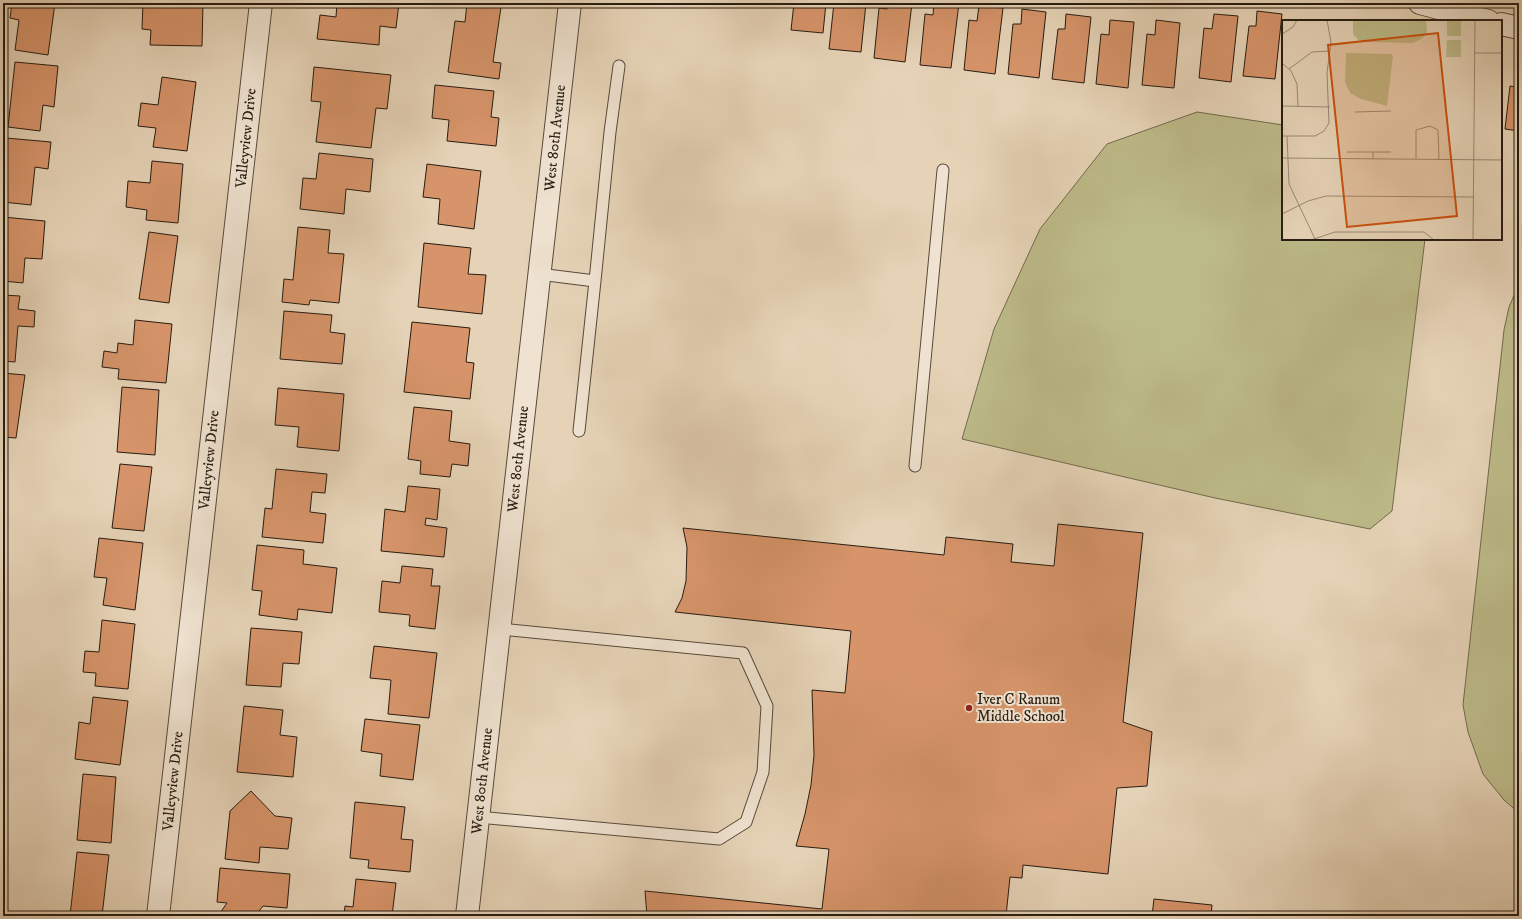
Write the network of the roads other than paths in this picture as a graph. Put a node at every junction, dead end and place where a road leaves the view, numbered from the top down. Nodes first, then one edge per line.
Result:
1 (261, 3) edge
2 (570, 3) edge
3 (1420, 3) edge
4 (1467, 9) edge
5 (1486, 20) edge
6 (1502, 24) edge
7 (1519, 28) edge
8 (618, 66) dead end
9 (943, 170) dead end
10 (539, 274) junction
11 (595, 280) junction
12 (578, 431) dead end
13 (916, 466) dead end
14 (500, 629) junction
15 (478, 817) junction
16 (158, 916) edge
17 (467, 916) edge

1 - 16 street, Valleyview Drive
2 - 10 street, West 80th Avenue
3 - 4 street
4 - 5 street
6 - 7 street
8 - 11 lane
9 - 13 lane
10 - 11 lane
10 - 14 street, West 80th Avenue
11 - 12 lane
14 - 15 street, West 80th Avenue
14 - 15 lane
15 - 17 street, West 80th Avenue

